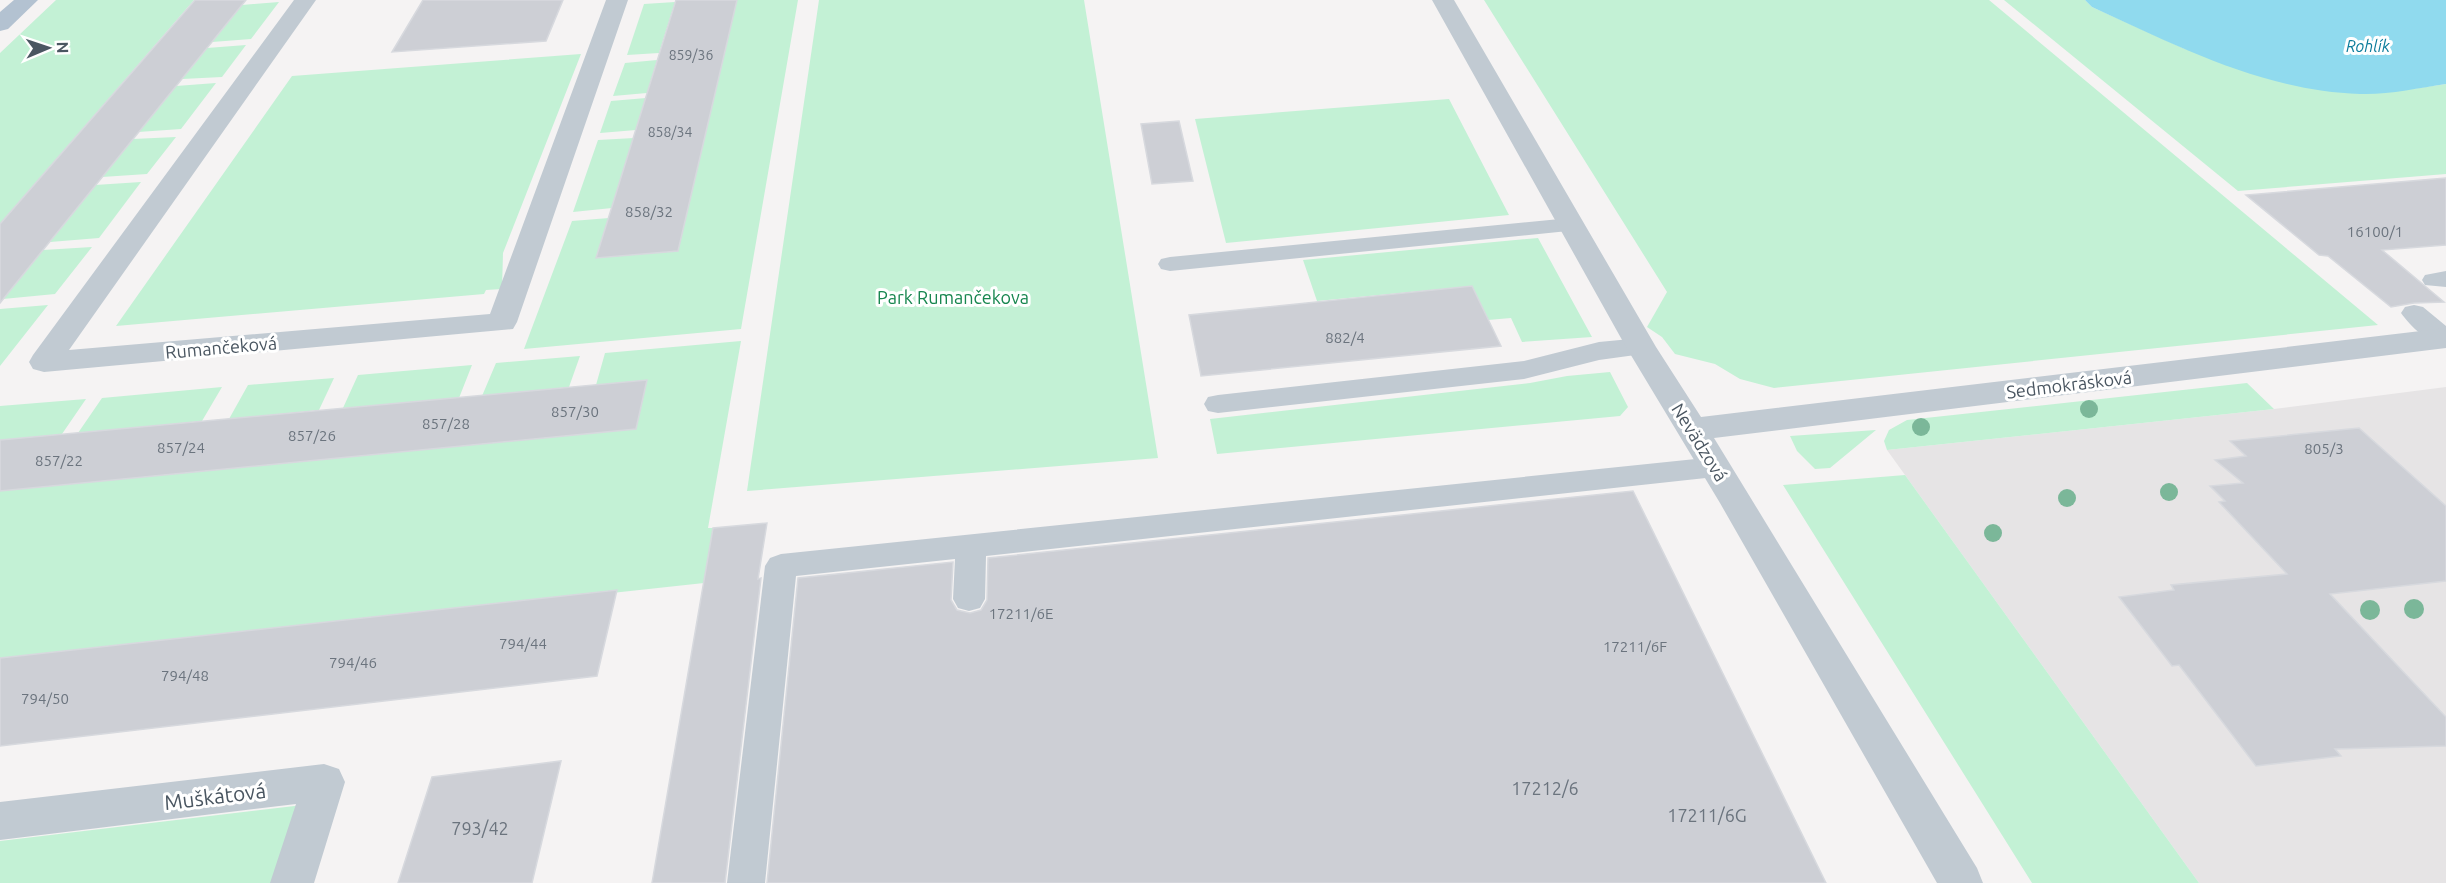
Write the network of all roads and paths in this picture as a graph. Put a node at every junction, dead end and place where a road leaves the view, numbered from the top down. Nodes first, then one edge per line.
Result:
1 (27, 0) edge
2 (306, 0) edge
3 (618, 0) edge
4 (1443, 0) edge
5 (0, 24) edge
6 (1570, 225) junction
7 (1170, 264) dead end
8 (2414, 313) dead end
9 (2445, 338) edge
10 (1641, 347) junction
11 (1218, 404) dead end
12 (1692, 429) junction
13 (1715, 467) junction
14 (971, 547) junction
15 (969, 599) dead end
16 (0, 821) edge
17 (292, 883) edge
18 (746, 883) edge
19 (1962, 883) edge

1 - 5 main road
2 - 3 street, Rumančeková
4 - 6 street, Nevädzová
6 - 7 lane
6 - 10 street, Nevädzová
8 - 9 lane
9 - 12 street, Sedmokrásková
10 - 11 lane
10 - 12 street, Nevädzová
12 - 13 street, Nevädzová
13 - 14 lane
13 - 19 street, Nevädzová
14 - 15 lane
14 - 18 lane
16 - 17 street, Muškátová

